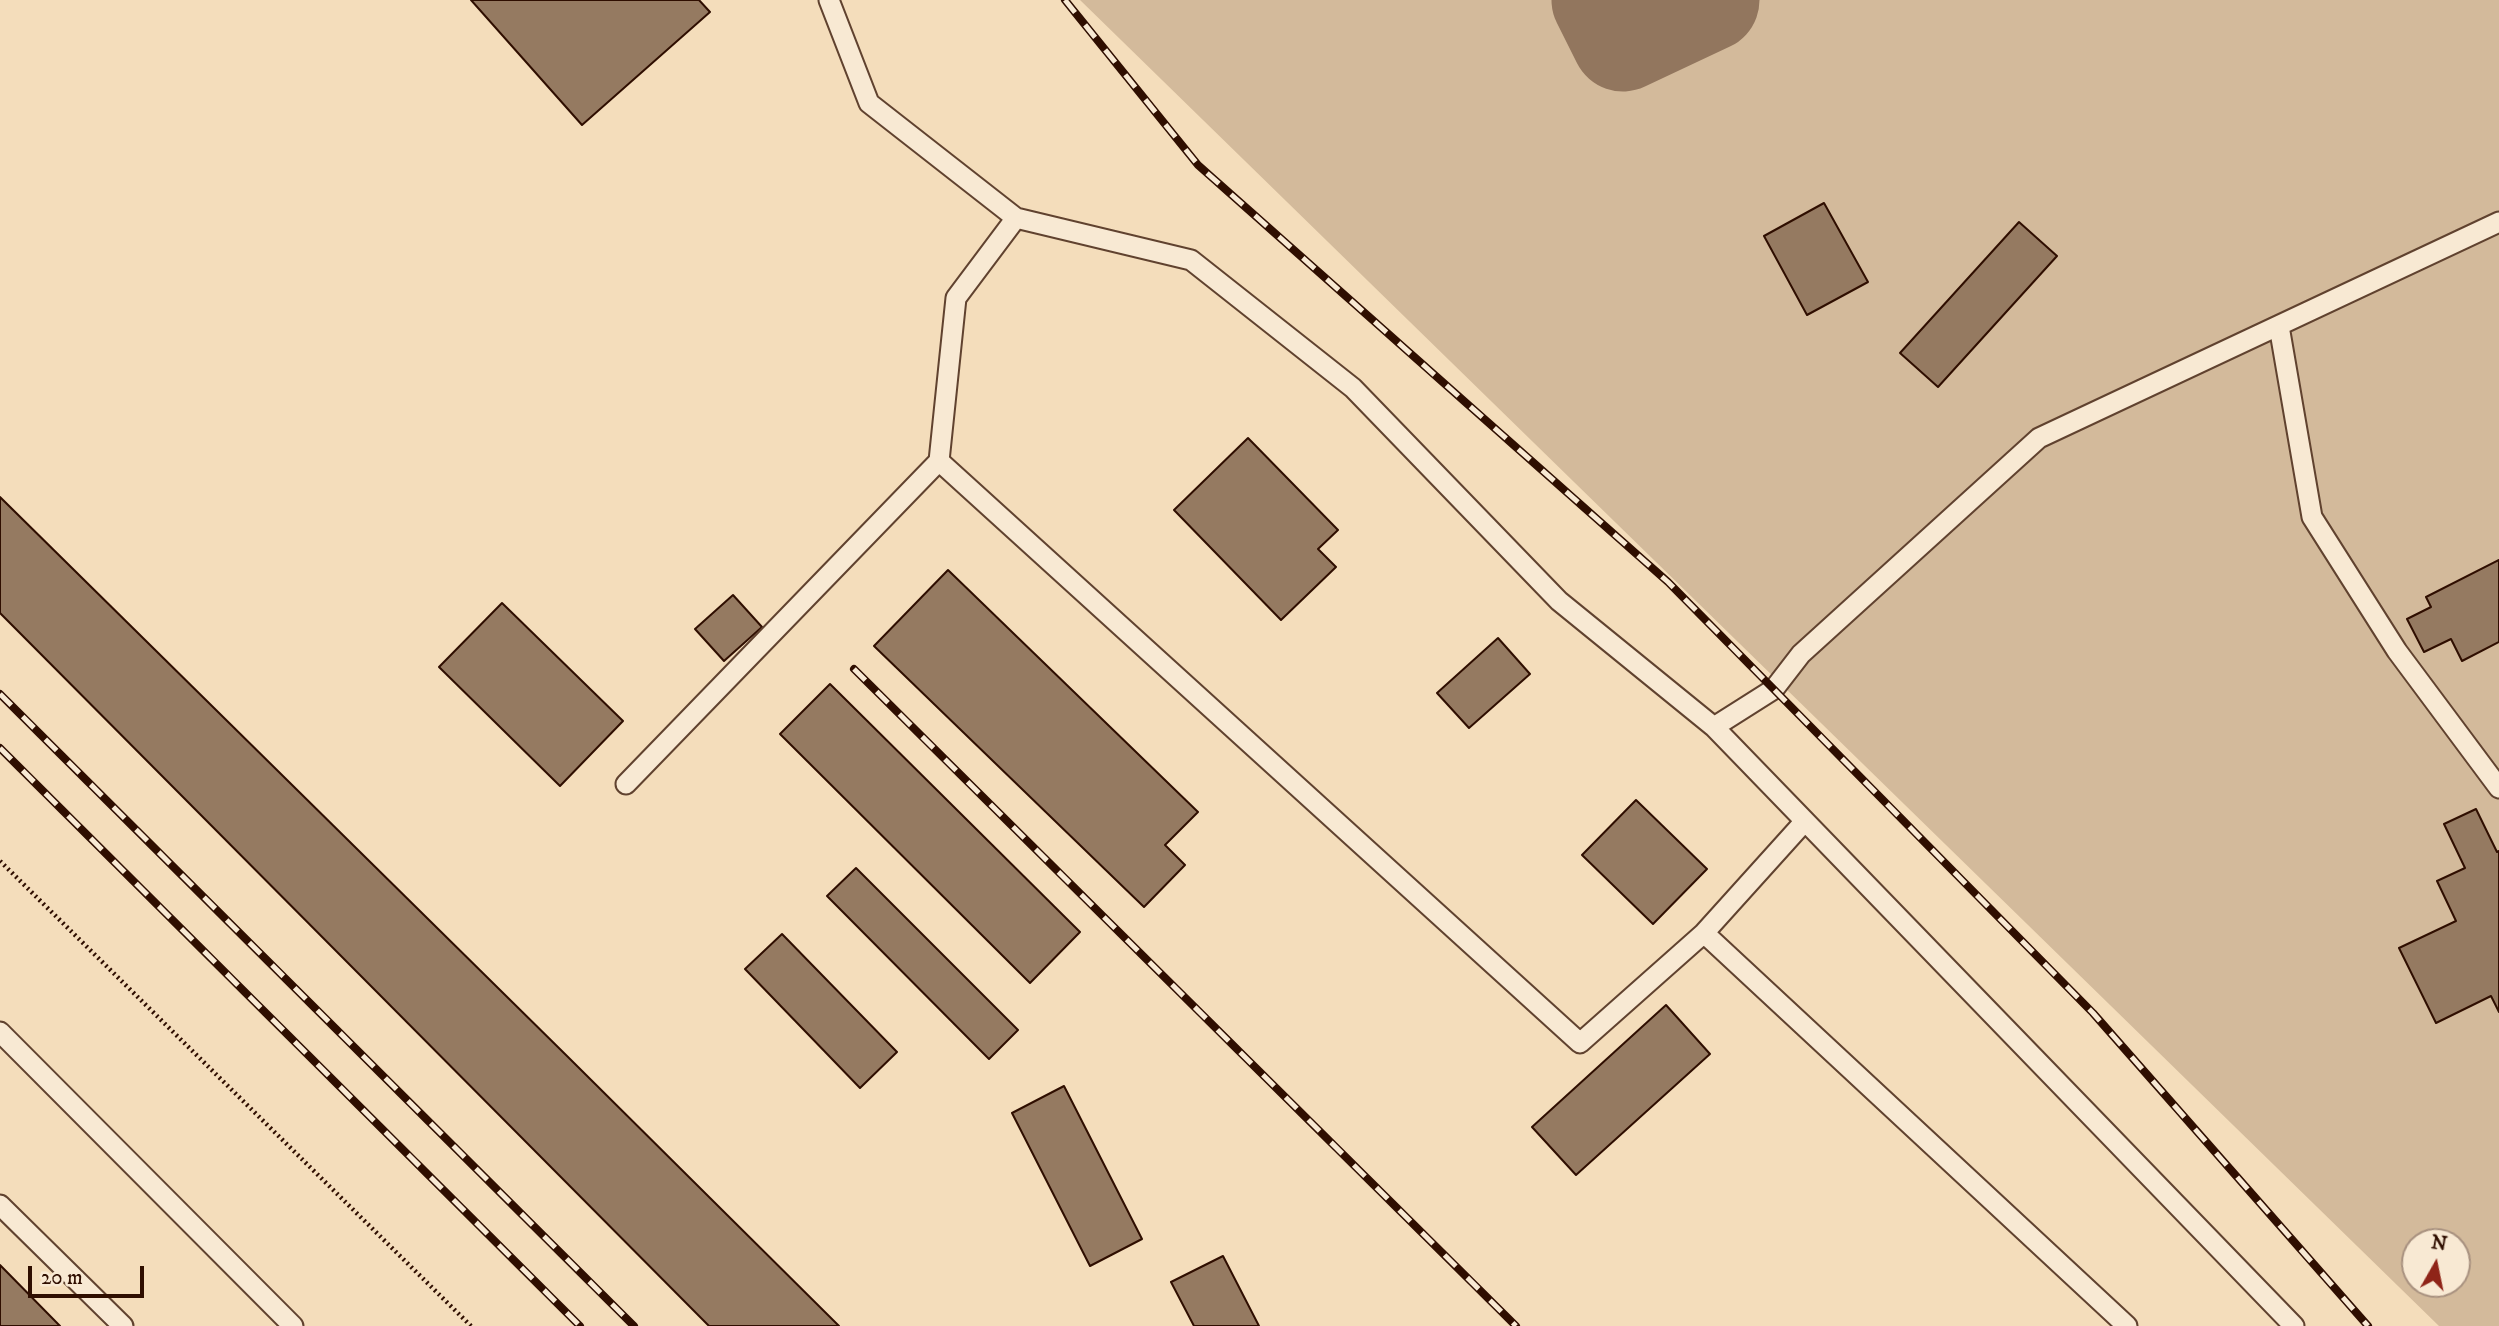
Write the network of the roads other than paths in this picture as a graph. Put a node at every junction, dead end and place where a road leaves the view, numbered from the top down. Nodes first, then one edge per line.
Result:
1 (829, 0) edge
2 (1016, 218) junction
3 (2499, 222) edge
4 (2279, 326) junction
5 (939, 461) junction
6 (1714, 727) junction
7 (626, 784) dead end
8 (2499, 788) edge
9 (1805, 821) junction
10 (1704, 933) junction
11 (0, 1032) edge
12 (0, 1205) edge
13 (123, 1326) edge
14 (293, 1326) edge
15 (2127, 1326) edge
16 (2294, 1326) edge

1 - 2 lane
2 - 5 lane
2 - 6 lane
3 - 4 lane
4 - 6 lane
4 - 8 lane
5 - 7 lane
5 - 10 lane
6 - 9 lane
9 - 10 lane
9 - 16 lane
10 - 15 lane
11 - 14 lane
12 - 13 lane

